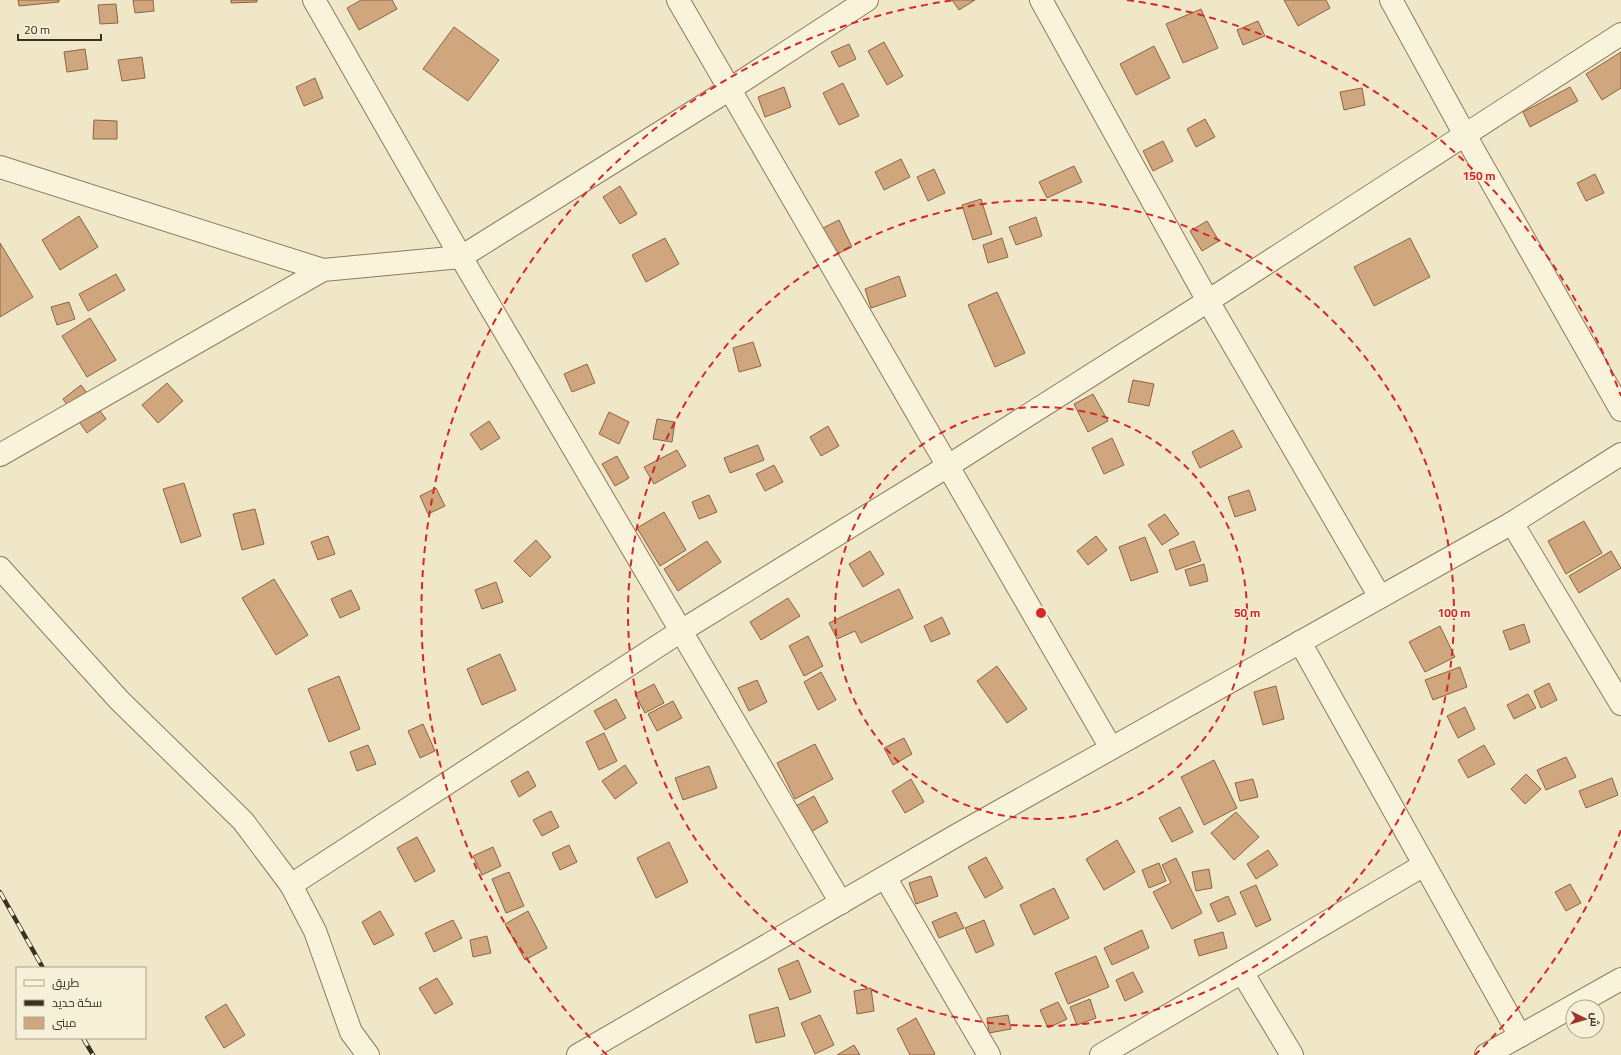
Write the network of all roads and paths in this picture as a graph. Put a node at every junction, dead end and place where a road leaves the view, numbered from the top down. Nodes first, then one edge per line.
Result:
1 (314, 0) edge
2 (678, 0) edge
3 (867, 0) edge
4 (1041, 0) edge
5 (1391, 0) edge
6 (1621, 34) edge
7 (730, 89) junction
8 (1465, 135) junction
9 (0, 167) edge
10 (461, 257) junction
11 (323, 270) junction
12 (1208, 301) junction
13 (1621, 410) edge
14 (1621, 454) edge
15 (0, 455) edge
16 (948, 466) junction
17 (1512, 523) junction
18 (0, 568) edge
19 (1380, 597) junction
20 (681, 631) junction
21 (1300, 642) junction
22 (1621, 704) edge
23 (1111, 748) junction
24 (1424, 864) junction
25 (885, 877) junction
26 (291, 885) junction
27 (841, 903) junction
28 (1242, 972) junction
29 (1621, 979) edge
30 (1520, 1036) junction
31 (368, 1055) edge
32 (578, 1055) edge
33 (989, 1055) edge
34 (1100, 1055) edge
35 (1292, 1055) edge
36 (1486, 1055) edge

1 - 10 street
2 - 7 street
3 - 7 street
4 - 12 street
5 - 8 street
6 - 8 street
7 - 10 street
7 - 16 street
8 - 12 street
8 - 13 street
9 - 11 street
10 - 11 street
10 - 20 street
11 - 15 street
12 - 16 street
12 - 19 street
14 - 17 street
16 - 20 street
16 - 23 street
17 - 19 street
17 - 22 street
18 - 26 street
19 - 21 street
20 - 26 street
20 - 27 street
21 - 23 street
21 - 24 street
23 - 25 street
24 - 28 street
24 - 30 street
25 - 27 street
25 - 33 street
26 - 31 street
27 - 32 street
28 - 34 street
28 - 35 street
29 - 30 street
30 - 36 street

